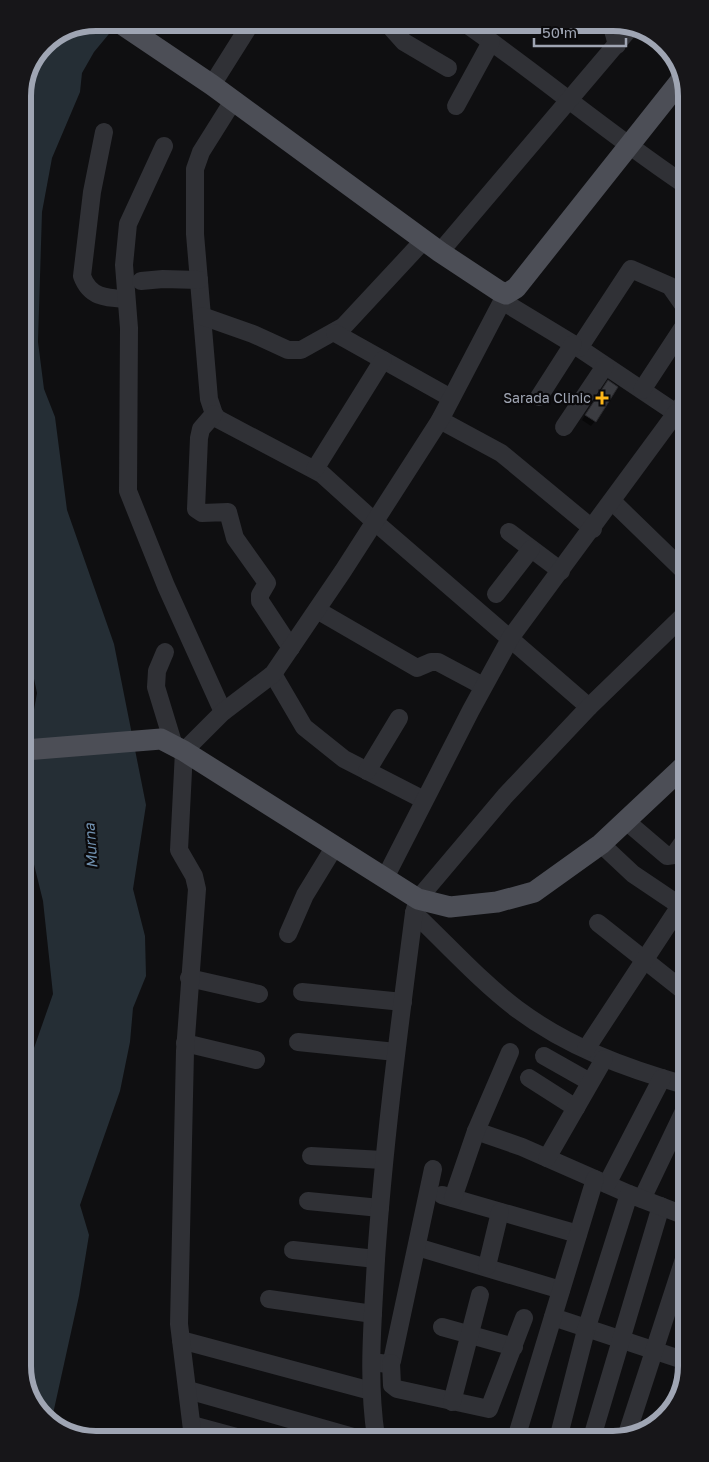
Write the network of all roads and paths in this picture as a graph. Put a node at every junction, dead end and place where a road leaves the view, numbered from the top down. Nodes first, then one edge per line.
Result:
1 (133, 31) edge
2 (245, 31) edge
3 (394, 31) edge
4 (477, 31) edge
5 (613, 31) edge
6 (627, 33) edge
7 (491, 42) junction
8 (617, 46) junction
9 (448, 68) dead end
10 (212, 85) junction
11 (677, 85) edge
12 (570, 100) junction
13 (233, 101) junction
14 (456, 106) dead end
15 (104, 132) dead end
16 (164, 146) dead end
17 (628, 146) junction
18 (678, 179) edge
19 (432, 246) junction
20 (199, 280) junction
21 (140, 281) dead end
22 (678, 297) edge
23 (504, 298) junction
24 (126, 299) junction
25 (202, 316) junction
26 (335, 333) junction
27 (678, 335) edge
28 (576, 346) junction
29 (383, 360) junction
30 (605, 366) junction
31 (642, 390) junction
32 (539, 397) dead end
33 (451, 398) junction
34 (678, 408) edge
35 (678, 410) edge
36 (214, 414) junction
37 (440, 420) junction
38 (564, 427) dead end
39 (315, 469) junction
40 (613, 502) junction
41 (375, 522) junction
42 (592, 529) junction
43 (509, 532) dead end
44 (532, 549) junction
45 (678, 565) edge
46 (561, 571) junction
47 (496, 594) dead end
48 (317, 610) junction
49 (678, 621) edge
50 (511, 638) junction
51 (291, 648) junction
52 (166, 652) dead end
53 (273, 674) junction
54 (483, 686) junction
55 (589, 707) junction
56 (223, 712) junction
57 (399, 718) dead end
58 (173, 745) junction
59 (31, 750) edge
60 (367, 771) junction
61 (678, 772) edge
62 (424, 800) junction
63 (626, 822) junction
64 (601, 844) junction
65 (335, 846) junction
66 (678, 849) edge
67 (385, 878) junction
68 (678, 905) edge
69 (416, 906) junction
70 (678, 914) edge
71 (598, 923) dead end
72 (288, 934) dead end
73 (644, 961) junction
74 (190, 978) junction
75 (678, 987) edge
76 (302, 992) dead end
77 (259, 994) dead end
78 (403, 1002) junction
79 (298, 1042) dead end
80 (185, 1043) junction
81 (586, 1050) junction
82 (396, 1052) junction
83 (510, 1052) dead end
84 (544, 1056) dead end
85 (604, 1059) junction
86 (256, 1060) dead end
87 (529, 1078) dead end
88 (662, 1078) junction
89 (590, 1082) junction
90 (678, 1083) edge
91 (576, 1108) junction
92 (678, 1121) edge
93 (476, 1131) junction
94 (311, 1156) dead end
95 (547, 1158) junction
96 (383, 1160) junction
97 (433, 1169) dead end
98 (601, 1181) junction
99 (428, 1192) junction
100 (636, 1196) junction
101 (453, 1198) junction
102 (308, 1202) dead end
103 (661, 1206) junction
104 (380, 1208) junction
105 (678, 1211) edge
106 (500, 1212) junction
107 (578, 1234) junction
108 (417, 1247) junction
109 (293, 1250) dead end
110 (376, 1258) junction
111 (487, 1266) junction
112 (678, 1278) edge
113 (562, 1290) junction
114 (480, 1295) dead end
115 (269, 1299) dead end
116 (373, 1314) junction
117 (553, 1317) junction
118 (524, 1318) dead end
119 (442, 1327) dead end
120 (586, 1330) junction
121 (470, 1335) junction
122 (181, 1340) junction
123 (621, 1341) junction
124 (514, 1347) junction
125 (655, 1351) junction
126 (678, 1358) edge
127 (372, 1362) junction
128 (391, 1363) junction
129 (188, 1390) junction
130 (371, 1391) junction
131 (452, 1402) junction
132 (629, 1429) edge
133 (193, 1431) edge
134 (332, 1431) edge
135 (375, 1431) edge
136 (519, 1431) edge
137 (560, 1431) edge
138 (594, 1431) edge

1 - 10 main road
2 - 10 street
3 - 9 street
4 - 7 street
5 - 8 street
6 - 8 street
7 - 12 street
7 - 14 street
8 - 12 street
10 - 13 main road
11 - 17 main road
12 - 17 street
12 - 19 street
13 - 19 main road
13 - 20 street
15 - 24 street
16 - 24 street
17 - 18 street
17 - 23 main road
19 - 23 main road
19 - 26 street
20 - 21 street
20 - 25 street
22 - 28 street
23 - 28 street
23 - 33 street
24 - 56 street
25 - 26 street
25 - 36 street
26 - 29 street
27 - 31 street
28 - 30 street
28 - 32 street
29 - 33 street
29 - 39 street
30 - 31 street
30 - 38 street
31 - 34 street
33 - 37 street
35 - 40 street
36 - 39 street
36 - 51 street
37 - 41 street
37 - 42 street
39 - 41 street
40 - 42 street
40 - 45 street
41 - 48 street
41 - 50 street
42 - 46 street
43 - 44 street
44 - 46 street
44 - 47 street
46 - 50 street
48 - 51 street
48 - 54 street
49 - 55 street
50 - 54 street
50 - 55 street
51 - 53 street
52 - 58 street
53 - 56 street
53 - 60 street
54 - 62 street
55 - 69 street
56 - 58 street
57 - 60 street
58 - 59 main road
58 - 65 main road
58 - 74 street
60 - 62 street
61 - 63 main road
62 - 67 street
63 - 64 main road
63 - 66 street
64 - 68 street
64 - 69 main road
65 - 67 main road
65 - 72 street
67 - 69 main road
69 - 78 street
69 - 81 street
70 - 73 street
71 - 73 street
73 - 75 street
73 - 81 street
74 - 77 street
74 - 80 street
76 - 78 street
78 - 82 street
79 - 82 street
80 - 86 street
80 - 122 street
81 - 85 street
82 - 96 street
83 - 93 street
84 - 89 street
85 - 88 street
85 - 89 street
87 - 91 street
88 - 90 street
88 - 98 street
89 - 91 street
91 - 95 street
92 - 100 street
93 - 95 street
93 - 101 street
94 - 96 street
95 - 98 street
96 - 104 street
97 - 99 street
98 - 100 street
98 - 107 street
99 - 101 street
99 - 108 street
100 - 103 street
100 - 120 street
101 - 106 street
102 - 104 street
103 - 105 street
103 - 123 street
104 - 110 street
106 - 107 street
106 - 111 street
107 - 113 street
108 - 111 street
108 - 128 street
109 - 110 street
110 - 116 street
111 - 113 street
112 - 125 street
113 - 117 street
114 - 121 street
115 - 116 street
116 - 127 street
117 - 120 street
117 - 136 street
118 - 124 street
119 - 121 street
120 - 123 street
120 - 137 street
121 - 124 street
121 - 131 street
122 - 129 street
122 - 130 street
123 - 125 street
123 - 138 street
124 - 131 street
125 - 126 street
125 - 132 street
127 - 128 street
127 - 130 street
128 - 131 street
129 - 133 street
129 - 134 street
130 - 135 street

